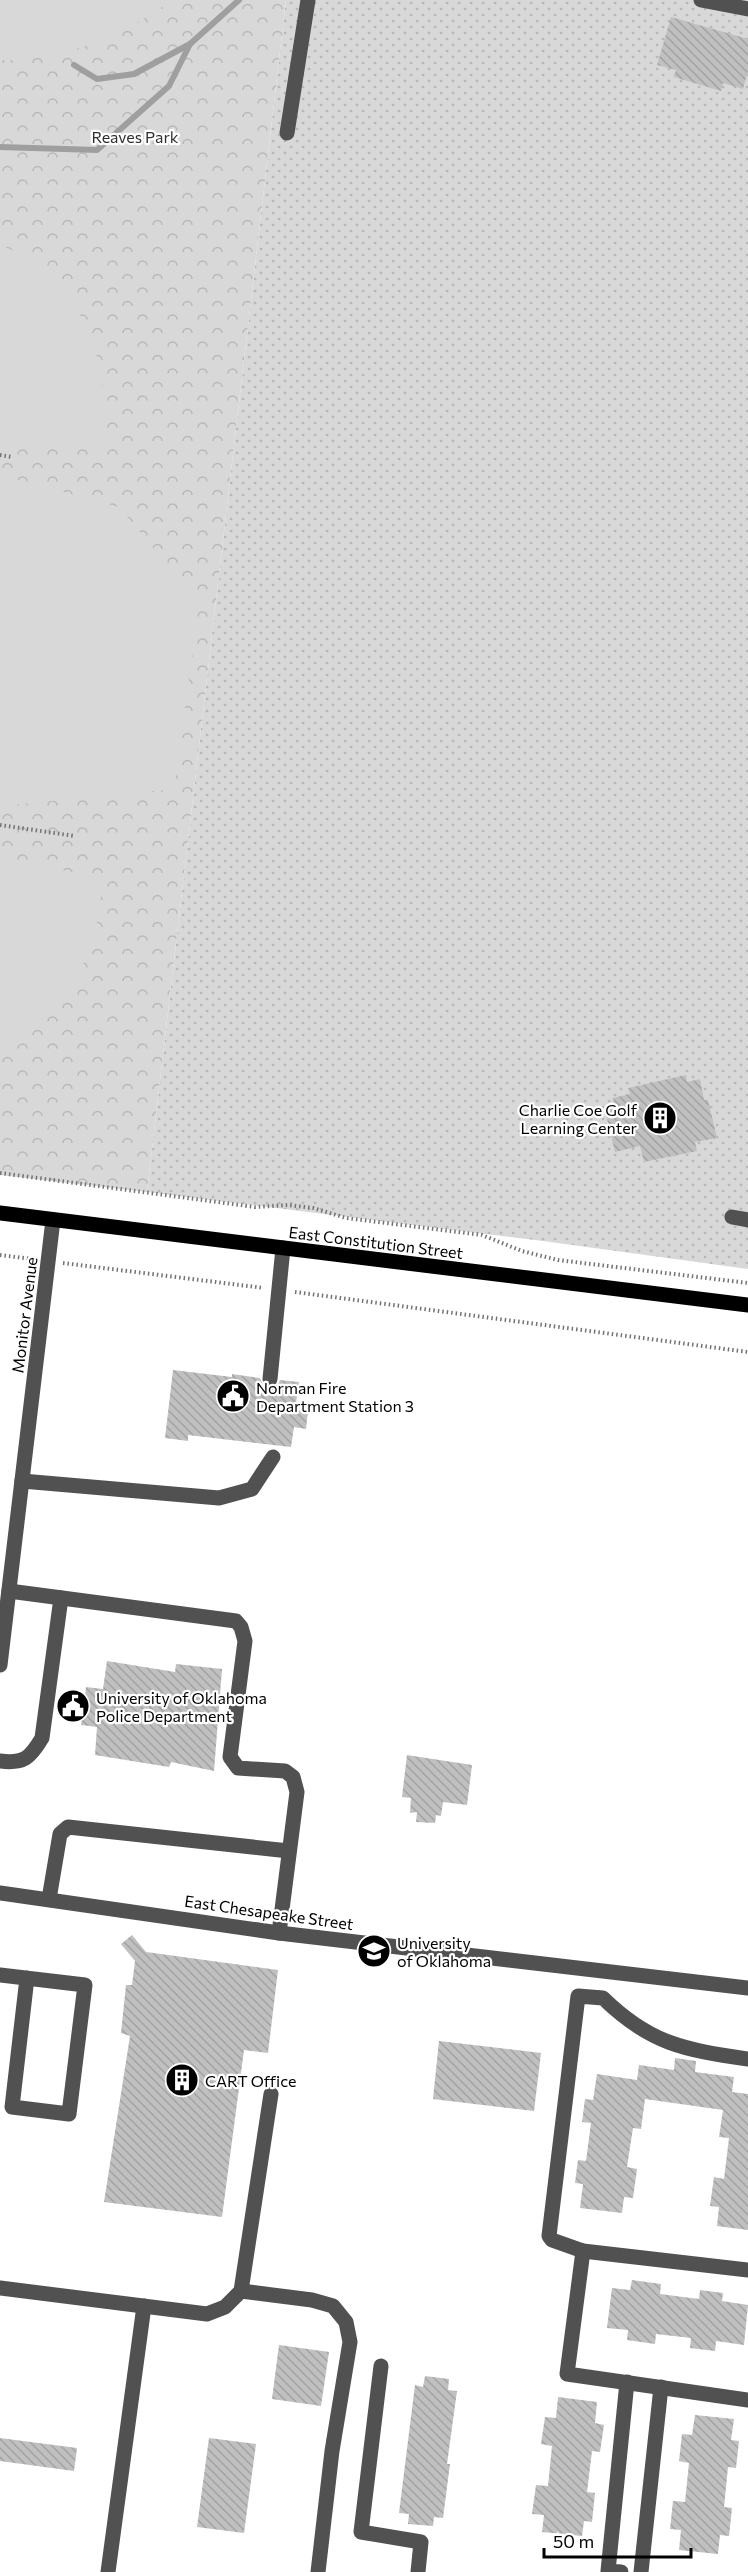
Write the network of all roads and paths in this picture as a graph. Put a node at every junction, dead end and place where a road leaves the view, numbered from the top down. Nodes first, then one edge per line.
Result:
1 (308, 0) edge
2 (701, 0) edge
3 (748, 9) edge
4 (288, 133) dead end
5 (0, 455) edge
6 (12, 457) dead end
7 (0, 825) edge
8 (75, 836) dead end
9 (0, 1173) edge
10 (0, 1214) edge
11 (732, 1217) dead end
12 (53, 1220) junction
13 (748, 1220) edge
14 (284, 1248) junction
15 (0, 1255) edge
16 (48, 1261) junction
17 (748, 1283) edge
18 (279, 1290) junction
19 (748, 1305) edge
20 (748, 1352) edge
21 (270, 1379) dead end
22 (273, 1457) dead end
23 (22, 1481) junction
24 (9, 1591) junction
25 (61, 1598) junction
26 (0, 1665) edge
27 (0, 1761) edge
28 (289, 1851) junction
29 (0, 1893) edge
30 (49, 1899) junction
31 (279, 1933) junction
32 (592, 1970) junction
33 (0, 1975) edge
34 (27, 1978) junction
35 (748, 1988) edge
36 (589, 1997) junction
37 (748, 2059) edge
38 (272, 2094) dead end
39 (583, 2251) junction
40 (748, 2270) edge
41 (0, 2288) edge
42 (241, 2290) junction
43 (144, 2306) junction
44 (381, 2367) dead end
45 (627, 2382) junction
46 (661, 2387) junction
47 (748, 2400) edge
48 (108, 2572) edge
49 (318, 2572) edge
50 (418, 2572) edge
51 (621, 2572) edge
52 (641, 2572) edge

1 - 4 street
2 - 3 street
5 - 6 path
7 - 8 path
9 - 17 path
10 - 12 main road, East Constitution Street
11 - 13 street
12 - 14 main road, East Constitution Street
12 - 16 street, Monitor Avenue
14 - 18 street
14 - 19 main road, East Constitution Street
15 - 16 path
16 - 18 path
16 - 23 street, Monitor Avenue
18 - 20 path
18 - 21 street
22 - 23 street
23 - 24 street, Monitor Avenue
24 - 25 street
24 - 26 street, Monitor Avenue
25 - 27 street
25 - 28 street
28 - 30 street
28 - 31 street
29 - 30 street, East Chesapeake Street
30 - 31 street, East Chesapeake Street
31 - 32 street, East Chesapeake Street
32 - 35 street, East Chesapeake Street
32 - 36 street
33 - 34 street
34 - 34 street
36 - 37 street
36 - 39 street
38 - 42 street
39 - 40 street
39 - 45 street
41 - 43 street
42 - 43 street
42 - 49 street
43 - 48 street
44 - 50 street
45 - 46 street
45 - 51 street
46 - 47 street
46 - 52 street

